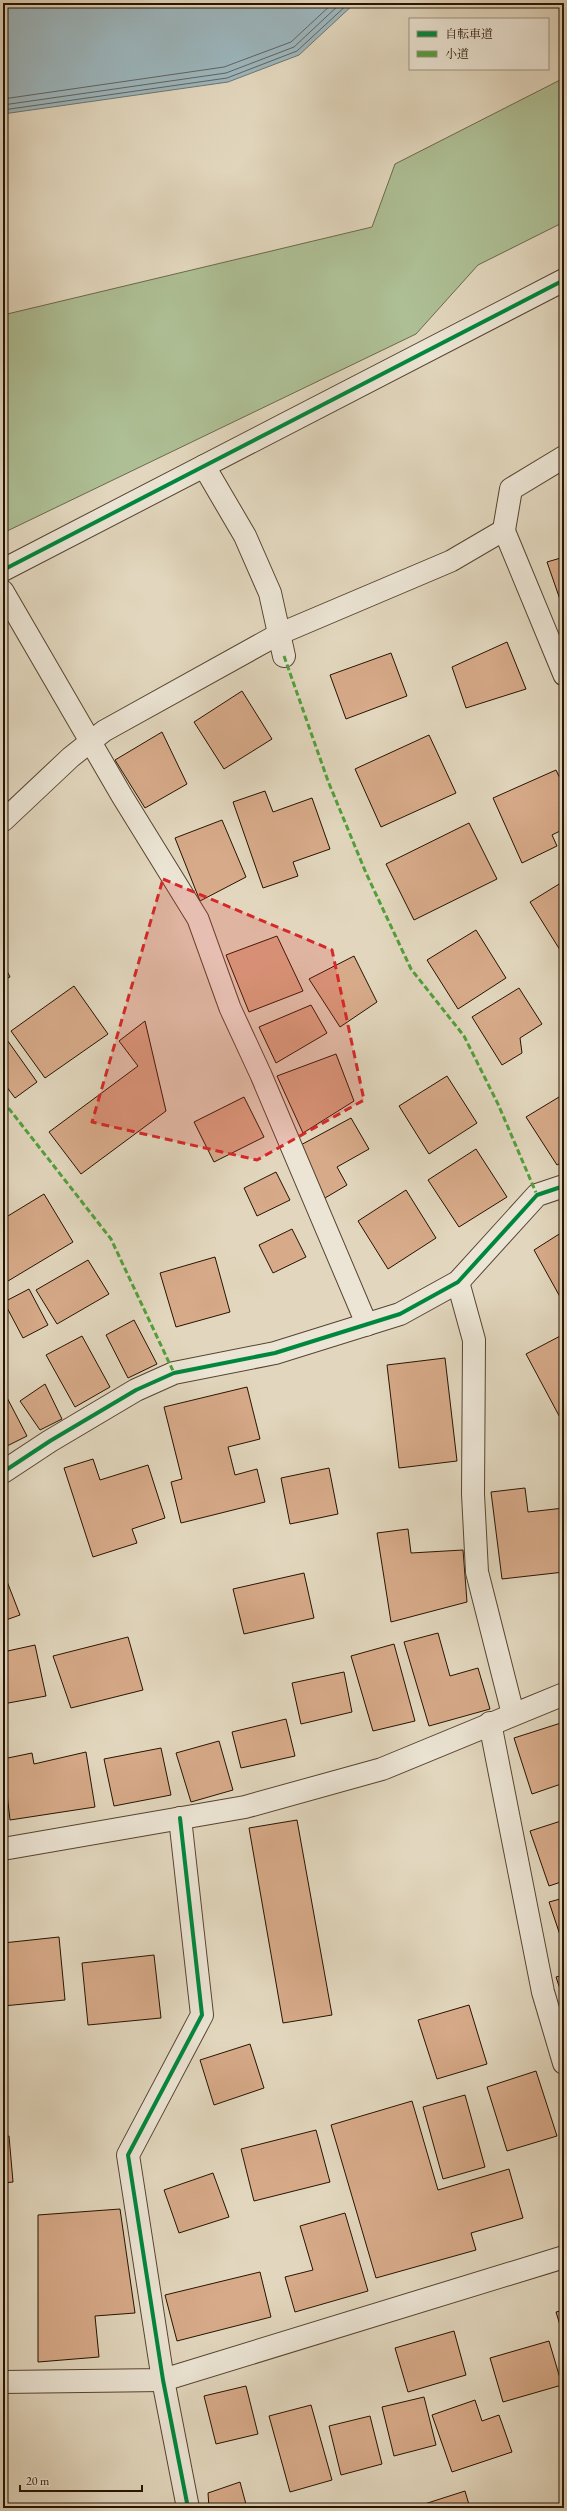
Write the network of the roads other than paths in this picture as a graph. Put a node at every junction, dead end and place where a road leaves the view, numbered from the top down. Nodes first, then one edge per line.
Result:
1 (564, 280) edge
2 (564, 457) edge
3 (204, 466) junction
4 (504, 530) junction
5 (3, 570) edge
6 (3, 591) edge
7 (280, 634) junction
8 (284, 656) dead end
9 (564, 675) edge
10 (91, 741) junction
11 (3, 821) edge
12 (564, 1186) edge
13 (458, 1282) junction
14 (367, 1325) junction
15 (3, 1472) edge
16 (564, 1694) edge
17 (513, 1714) junction
18 (490, 1723) junction
19 (180, 1818) junction
20 (3, 1850) edge
21 (564, 2063) edge
22 (564, 2257) edge
23 (163, 2380) junction
24 (3, 2382) edge
25 (188, 2508) edge

1 - 3 street
2 - 4 street
3 - 5 street
3 - 7 street
4 - 7 lane
4 - 9 lane
6 - 10 lane
7 - 8 street
7 - 10 lane
10 - 11 lane
10 - 14 lane
12 - 13 street
13 - 14 street
13 - 17 street
14 - 15 street
16 - 17 street
17 - 18 street
18 - 19 street
18 - 21 street
19 - 20 street
19 - 23 street
22 - 23 street
23 - 24 street
23 - 25 street

